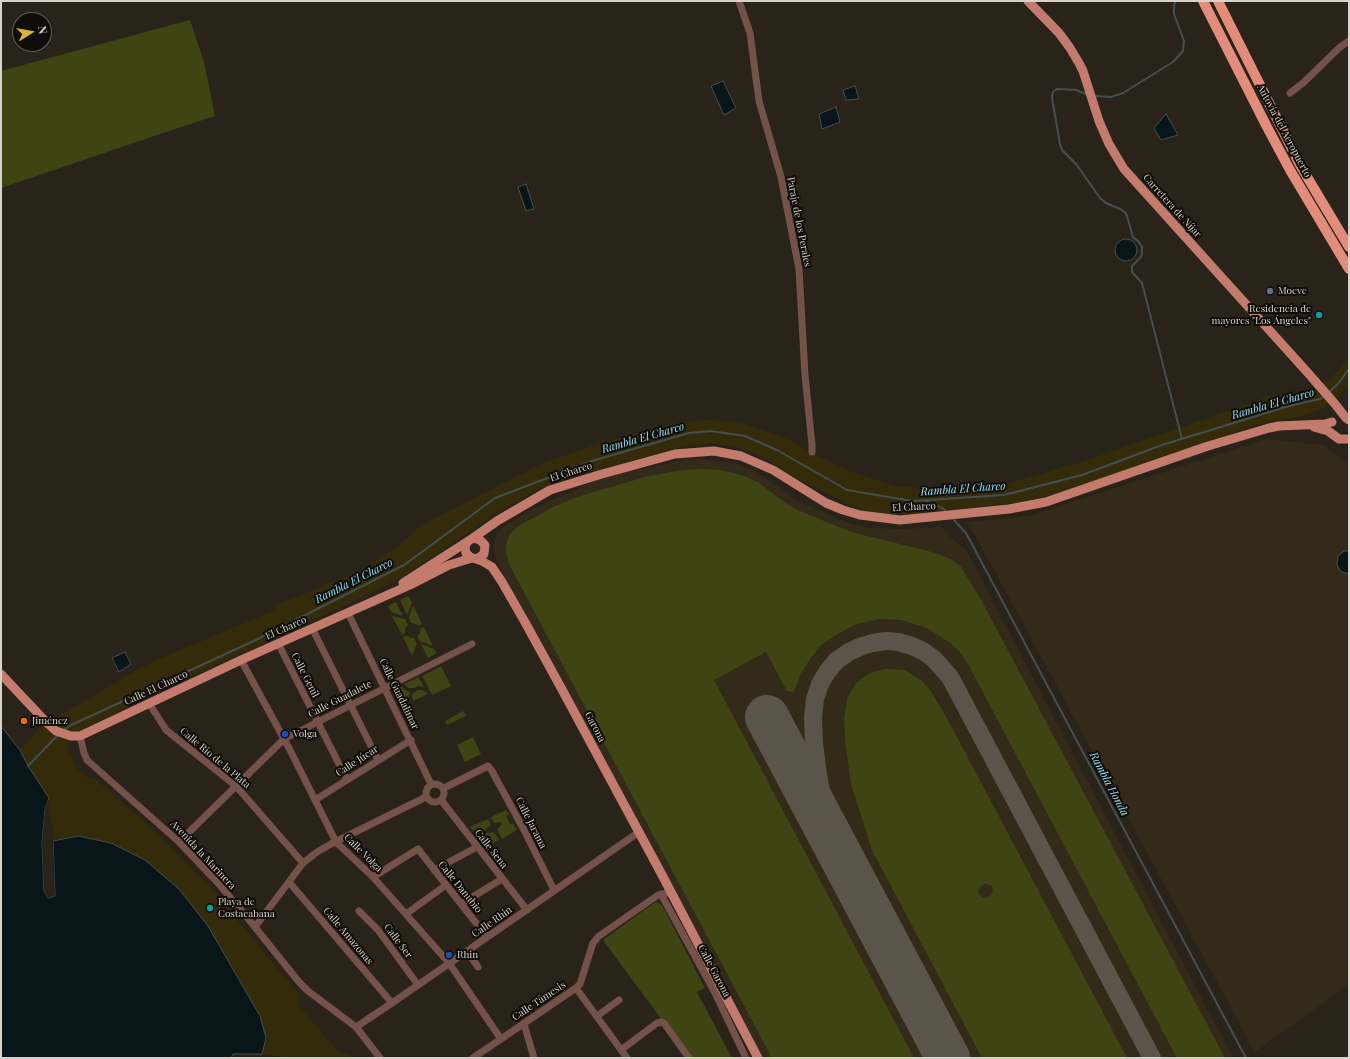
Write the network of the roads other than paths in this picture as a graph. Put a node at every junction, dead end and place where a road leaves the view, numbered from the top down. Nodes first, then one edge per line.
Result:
1 (739, 1) edge
2 (1028, 1) edge
3 (1204, 1) edge
4 (1218, 1) edge
5 (1349, 41) edge
6 (1290, 92) dead end
7 (1349, 247) edge
8 (1349, 269) edge
9 (1335, 404) junction
10 (1347, 419) edge
11 (1333, 421) junction
12 (1307, 425) junction
13 (1331, 433) junction
14 (1347, 438) edge
15 (812, 452) dead end
16 (491, 525) junction
17 (470, 540) junction
18 (484, 544) junction
19 (475, 558) junction
20 (498, 575) junction
21 (384, 596) junction
22 (348, 613) junction
23 (312, 628) junction
24 (278, 643) junction
25 (472, 644) dead end
26 (241, 660) junction
27 (1, 674) edge
28 (385, 688) junction
29 (149, 703) junction
30 (350, 705) junction
31 (318, 721) junction
32 (80, 736) junction
33 (284, 739) junction
34 (410, 740) junction
35 (378, 760) junction
36 (347, 780) junction
37 (431, 784) junction
38 (236, 786) junction
39 (444, 788) junction
40 (426, 797) junction
41 (315, 800) junction
42 (441, 800) junction
43 (639, 832) junction
44 (179, 842) junction
45 (336, 842) junction
46 (477, 847) junction
47 (303, 863) junction
48 (434, 870) junction
49 (661, 873) junction
50 (373, 877) junction
51 (502, 879) junction
52 (289, 882) junction
53 (446, 885) junction
54 (554, 890) junction
55 (671, 892) junction
56 (661, 894) junction
57 (461, 904) junction
58 (527, 910) junction
59 (359, 911) dead end
60 (406, 914) junction
61 (255, 928) junction
62 (487, 937) junction
63 (467, 951) junction
64 (449, 963) junction
65 (478, 967) dead end
66 (418, 985) junction
67 (576, 988) junction
68 (619, 1000) dead end
69 (392, 1004) junction
70 (597, 1016) junction
71 (524, 1024) junction
72 (356, 1027) junction
73 (501, 1039) junction
74 (621, 1050) junction
75 (380, 1058) edge
76 (473, 1058) edge
77 (534, 1058) edge
78 (627, 1058) edge
79 (689, 1058) edge
80 (746, 1058) edge
81 (758, 1058) edge

1 - 15 street, Paraje de los Perales
2 - 9 main road, Carretera de Níjar
3 - 8 highway, Autovía del Aeropuerto
4 - 7 highway, Autovía del Aeropuerto
5 - 6 street
9 - 10 main road, Carretera de Níjar
9 - 11 main road
10 - 11 main road, Carretera de Níjar
11 - 12 main road, Carretera de Níjar
11 - 13 main road
12 - 13 main road
12 - 16 main road, El Charco
13 - 14 main road
16 - 17 main road, El Charco
16 - 18 main road
17 - 18 main road
17 - 19 main road
17 - 21 main road, El Charco
18 - 19 main road
18 - 20 main road
19 - 20 main road
19 - 21 main road, El Charco
20 - 43 main road, Garona
21 - 22 main road, El Charco
22 - 23 main road, El Charco
22 - 28 street, Calle Guadalimar
23 - 24 main road, El Charco
23 - 30 street
24 - 26 main road, El Charco
24 - 31 street, Calle Genil
25 - 28 street, Calle Guadalete
26 - 29 main road, Calle El Charco
26 - 33 street, Calle Volga
27 - 32 main road
28 - 30 street, Calle Guadalete
28 - 34 street, Calle Guadalimar
29 - 32 main road, Calle El Charco
29 - 38 street, Calle Rio de la Plata
30 - 31 street, Calle Guadalete
30 - 35 street
31 - 33 street, Calle Guadalete
31 - 36 street, Calle Genil
32 - 44 street, Avenida la Marinera
33 - 38 street, Calle Guadalete
33 - 41 street, Calle Volga
34 - 35 street, Calle Júcar
34 - 37 street, Calle Guadalimar
35 - 36 street, Calle Júcar
36 - 41 street, Calle Júcar
37 - 39 street
37 - 40 street
38 - 44 street, Calle Guadalete
38 - 47 street, Calle Rio de la Plata
39 - 42 street
39 - 54 street, Calle Jarama
40 - 42 street
40 - 45 street
41 - 45 street, Calle Volga
42 - 46 street, Calle Sena
43 - 49 main road, Garona
43 - 54 street, Calle Rhin
44 - 61 street, Avenida la Marinera
45 - 47 street
45 - 50 street, Calle Volga
46 - 48 street
46 - 51 street, Calle Sena
47 - 52 street
48 - 50 street, Calle Danubio
48 - 53 street, Calle Danubio
49 - 55 main road, Garona
49 - 56 street
50 - 60 street, Calle Volga
51 - 57 street
51 - 58 street, Calle Sena
52 - 61 street
52 - 69 street, Calle Amazonas
53 - 57 street, Calle Danubio
53 - 60 street
54 - 58 street, Calle Rhin
55 - 56 street, Calle Támesis
55 - 81 main road, Garona
56 - 67 street, Calle Támesis
56 - 80 street, Calle Garona
57 - 62 street, Calle Danubio
58 - 62 street, Calle Rhin
59 - 66 street, Calle Ser
60 - 64 street, Calle Volga
61 - 72 street, Avenida la Marinera
62 - 63 street, Calle Rhin
63 - 64 street, Calle Rhin
63 - 65 street
64 - 66 street, Calle Rhin
64 - 73 street, Calle Volga
66 - 69 street, Calle Rhin
67 - 70 street
67 - 71 street, Calle Támesis
68 - 70 street
69 - 72 street, Calle Rhin
70 - 74 street
71 - 73 street, Calle Támesis
71 - 77 street
72 - 75 street, Avenida la Marinera
73 - 76 street, Calle Támesis
74 - 78 street
74 - 79 street

